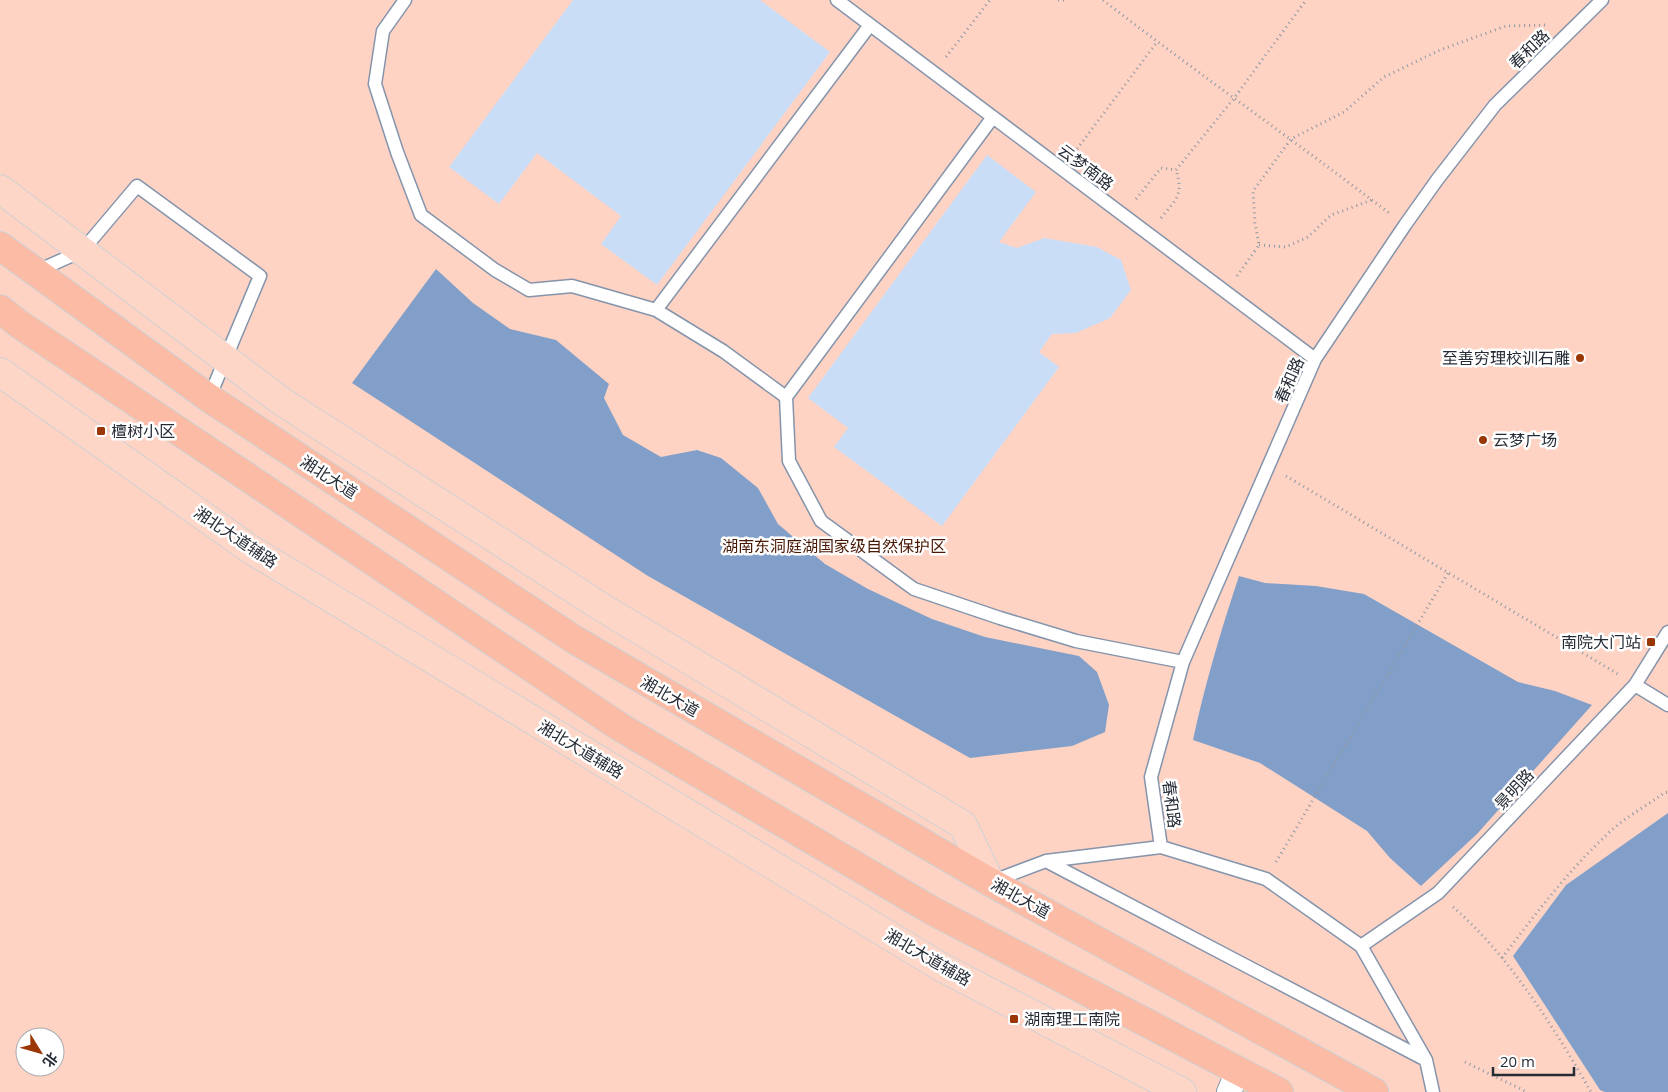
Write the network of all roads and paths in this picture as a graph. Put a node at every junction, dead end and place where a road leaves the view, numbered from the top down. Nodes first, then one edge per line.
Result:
1 (405, 0) edge
2 (837, 0) edge
3 (990, 0) edge
4 (1058, 0) edge
5 (1066, 0) edge
6 (1103, 0) edge
7 (1306, 0) edge
8 (1602, 0) edge
9 (870, 24) junction
10 (1578, 24) junction
11 (1157, 42) junction
12 (934, 73) junction
13 (1235, 97) junction
14 (994, 117) junction
15 (1292, 138) junction
16 (1062, 169) junction
17 (1176, 170) junction
18 (0, 189) edge
19 (1372, 200) junction
20 (1124, 216) junction
21 (1405, 225) junction
22 (1148, 234) junction
23 (1259, 245) junction
24 (0, 246) edge
25 (82, 251) junction
26 (35, 272) junction
27 (1225, 292) junction
28 (0, 309) edge
29 (656, 310) junction
30 (1315, 359) junction
31 (225, 360) junction
32 (0, 372) edge
33 (786, 397) junction
34 (209, 398) junction
35 (1269, 466) junction
36 (1448, 573) junction
37 (1668, 632) edge
38 (1183, 662) junction
39 (1636, 685) junction
40 (1668, 705) edge
41 (1668, 792) edge
42 (1161, 847) junction
43 (1046, 861) junction
44 (1266, 879) junction
45 (990, 882) junction
46 (1438, 893) junction
47 (1361, 946) junction
48 (1502, 958) junction
49 (1426, 1060) junction
50 (1464, 1062) dead end
51 (1234, 1081) edge
52 (1182, 1092) edge
53 (1279, 1092) edge
54 (1374, 1092) edge
55 (1433, 1092) edge
56 (1527, 1092) edge
57 (1591, 1092) edge

1 - 29 lane
2 - 9 lane, 云梦南路
3 - 12 path
4 - 5 path
6 - 11 path
7 - 13 path
8 - 10 lane, 春和路
9 - 12 lane, 云梦南路
9 - 29 lane
10 - 15 path
10 - 21 lane, 春和路
11 - 13 path
11 - 16 path
12 - 14 lane, 云梦南路
13 - 15 path
13 - 17 path
14 - 16 lane, 云梦南路
14 - 33 lane
15 - 19 path
15 - 23 path
16 - 20 lane, 云梦南路
17 - 20 path
17 - 22 path
18 - 25 main road
19 - 21 path
19 - 23 path
20 - 22 lane, 云梦南路
21 - 30 lane, 春和路
22 - 27 lane, 云梦南路
23 - 27 path
24 - 26 highway, 湘北大道
25 - 26 lane
25 - 31 main road
25 - 31 lane
26 - 34 highway, 湘北大道
27 - 30 lane, 云梦南路
28 - 51 highway
29 - 33 lane
30 - 35 lane, 春和路
31 - 34 lane
31 - 45 main road
32 - 52 main road, 湘北大道辅路
33 - 38 lane
34 - 45 highway, 湘北大道
35 - 36 path
35 - 38 lane, 春和路
36 - 39 path
36 - 44 path
37 - 39 lane, 景明路
38 - 42 lane, 春和路
39 - 40 lane
39 - 46 lane, 景明路
41 - 48 path
42 - 43 lane
42 - 44 lane
43 - 45 lane
43 - 49 lane
44 - 47 lane
45 - 54 highway, 湘北大道
46 - 47 lane, 景明路
46 - 48 path
47 - 49 lane
48 - 57 path
49 - 55 lane
50 - 56 path
51 - 53 highway

